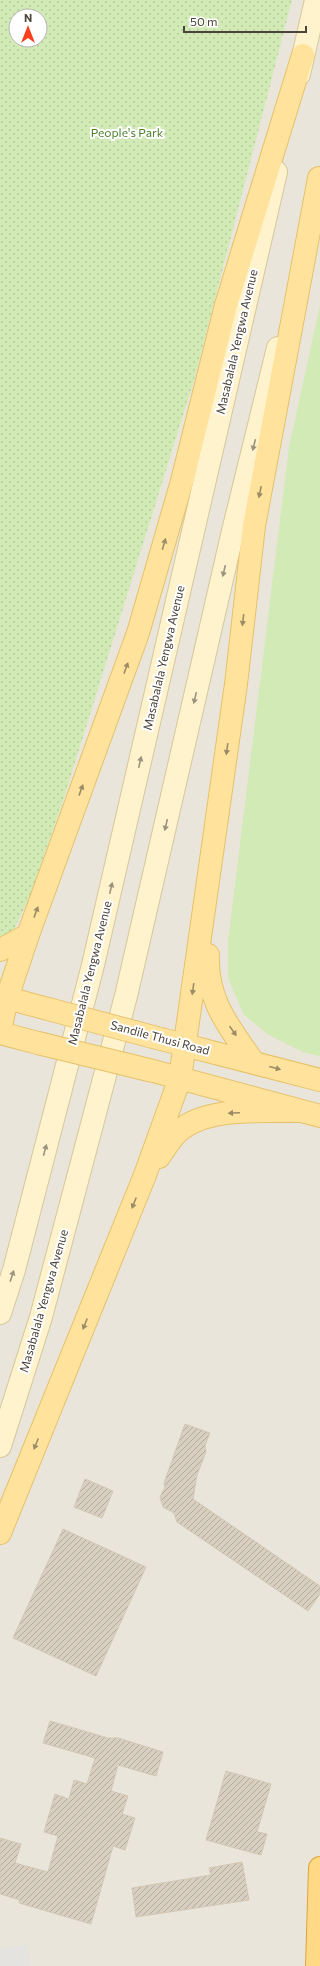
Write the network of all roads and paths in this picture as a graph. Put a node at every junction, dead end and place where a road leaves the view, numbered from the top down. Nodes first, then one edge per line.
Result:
1 (316, 0) edge
2 (303, 55) junction
3 (320, 177) edge
4 (212, 858) junction
5 (28, 935) junction
6 (0, 950) edge
7 (4, 997) edge
8 (0, 1032) edge
9 (186, 1045) junction
10 (254, 1063) junction
11 (180, 1078) junction
12 (320, 1080) edge
13 (310, 1114) edge
14 (145, 1175) junction
15 (0, 1313) edge
16 (0, 1446) edge
17 (0, 1533) edge
18 (320, 1868) edge
19 (317, 1966) edge

1 - 2 main road, Masabalala Yengwa Avenue
5 -> 2 main road
15 -> 2 main road, Masabalala Yengwa Avenue
3 -> 4 main road
3 -> 16 main road, Masabalala Yengwa Avenue
4 -> 9 main road
4 -> 10 main road
5 - 6 main road
5 - 7 main road
7 - 8 main road
7 - 9 main road, Sandile Thusi Road, bridge
8 - 11 main road, bridge
9 - 10 main road, Sandile Thusi Road
9 - 11 main road
10 -> 12 main road, Sandile Thusi Road
11 - 13 main road
11 - 14 main road
13 -> 14 main road
14 -> 17 main road
18 - 19 highway

